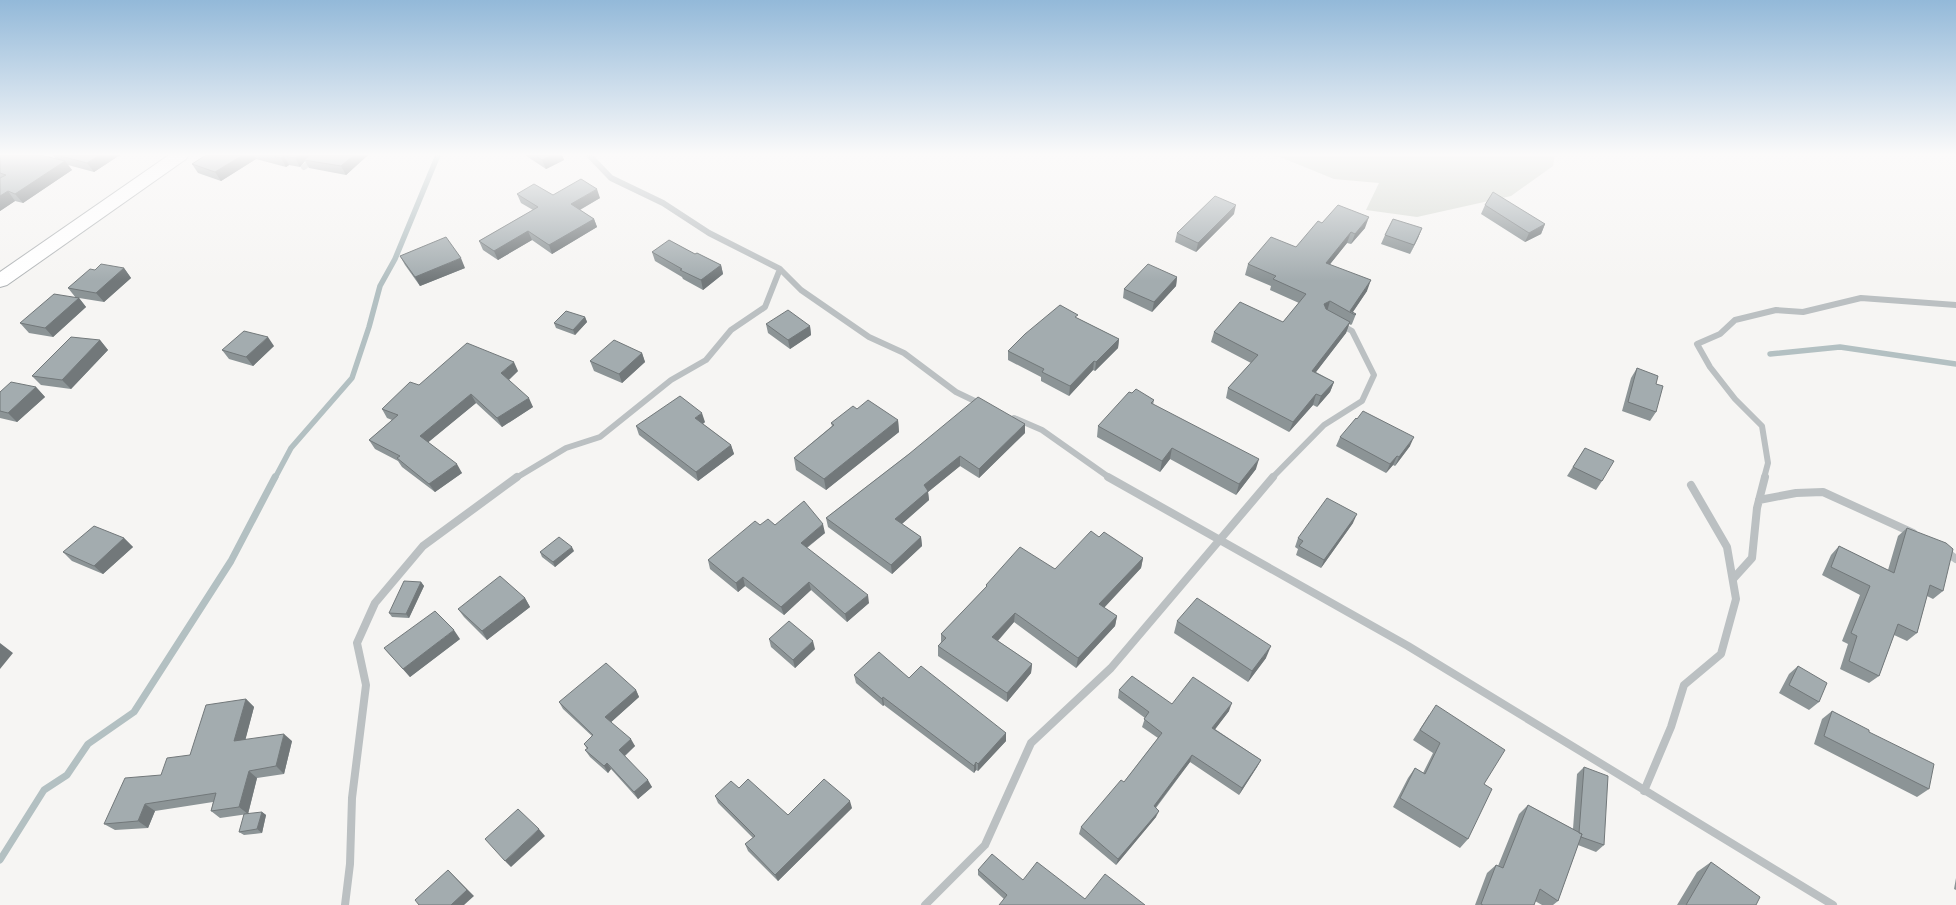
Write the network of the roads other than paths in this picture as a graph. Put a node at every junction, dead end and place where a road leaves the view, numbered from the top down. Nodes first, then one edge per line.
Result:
1 (120, 197) edge
2 (651, 197) edge
3 (780, 269) junction
4 (0, 281) edge
5 (1956, 305) edge
6 (1332, 320) edge
7 (988, 407) edge
8 (1008, 416) edge
9 (1691, 486) dead end
10 (1759, 500) junction
11 (1920, 536) edge
12 (1219, 538) junction
13 (1939, 547) edge
14 (1956, 559) edge
15 (1733, 579) junction
16 (1644, 791) junction
17 (345, 905) edge
18 (925, 905) edge
19 (1833, 905) edge

1 - 4 highway
2 - 3 street
3 - 7 street
3 - 17 street
5 - 10 street
6 - 12 street
8 - 12 street
9 - 15 street
10 - 11 street
10 - 15 street
12 - 16 street
12 - 18 street
13 - 14 street
15 - 16 street
16 - 19 street

